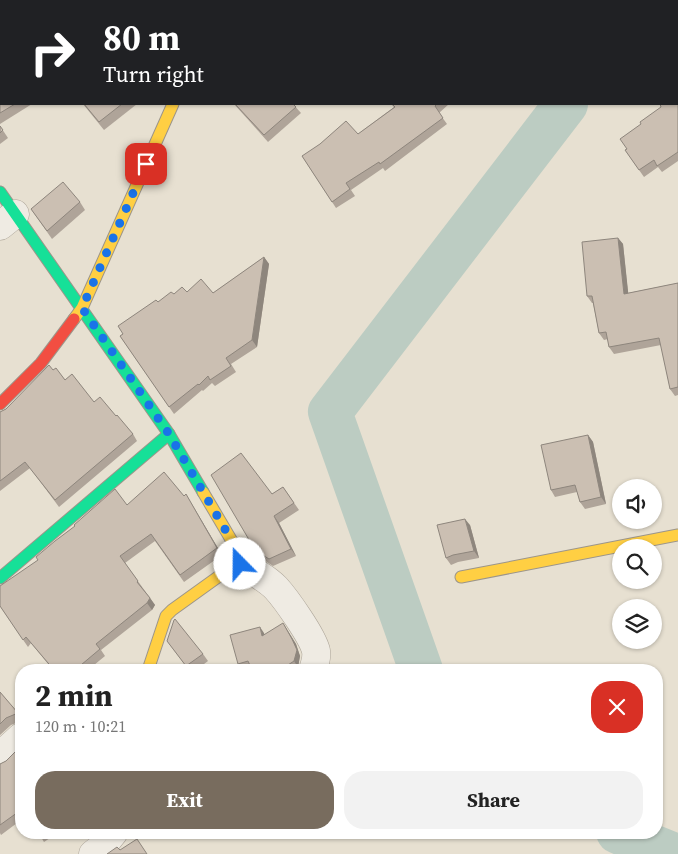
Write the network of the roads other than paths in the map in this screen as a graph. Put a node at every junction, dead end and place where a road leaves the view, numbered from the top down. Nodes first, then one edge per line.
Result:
1 (173, 105) edge
2 (5, 210) edge
3 (82, 308) junction
4 (0, 404) edge
5 (169, 434) junction
6 (678, 535) edge
7 (240, 564) junction
8 (460, 577) dead end
9 (0, 578) edge
10 (150, 664) edge
11 (315, 664) edge
12 (15, 743) edge
13 (0, 756) edge
14 (108, 839) edge
15 (93, 854) edge

1 - 3 street
2 - 3 street
3 - 4 street
3 - 5 street
5 - 7 street
5 - 9 street
6 - 8 street
7 - 10 street
7 - 11 street
12 - 13 street
14 - 15 street

